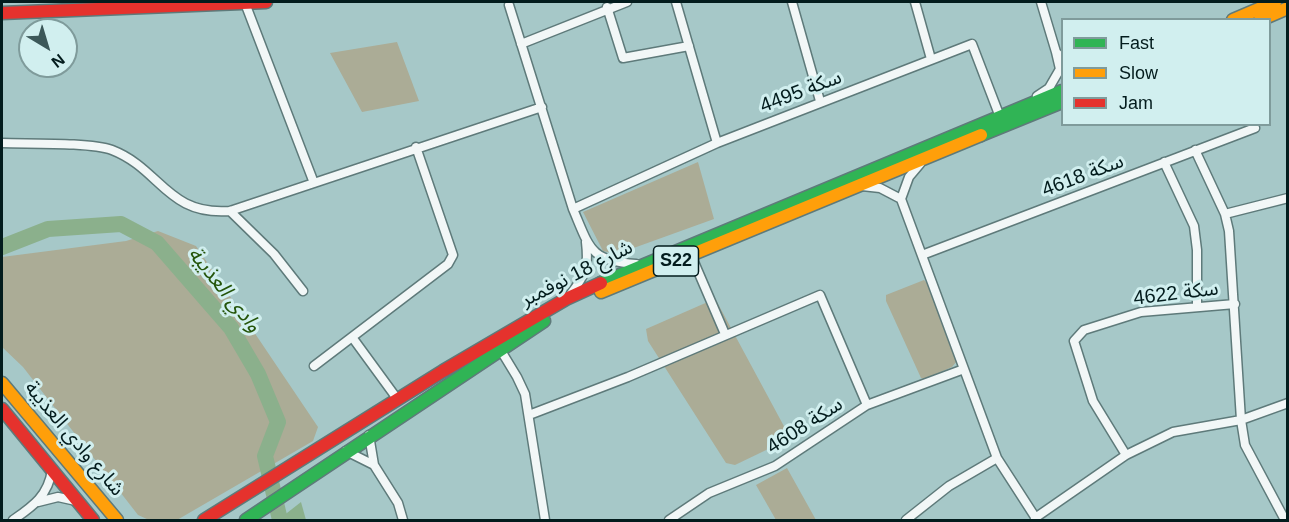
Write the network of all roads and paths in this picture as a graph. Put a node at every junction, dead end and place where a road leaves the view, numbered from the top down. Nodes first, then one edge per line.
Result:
1 (266, 2) edge
2 (627, 2) edge
3 (676, 2) edge
4 (792, 2) edge
5 (915, 2) edge
6 (1044, 2) edge
7 (1275, 2) edge
8 (245, 3) junction
9 (171, 4) edge
10 (509, 5) dead end
11 (607, 8) junction
12 (1287, 8) edge
13 (2, 13) edge
14 (1238, 18) edge
15 (1264, 18) edge
16 (521, 44) junction
17 (689, 46) junction
18 (1059, 55) edge
19 (931, 59) junction
20 (1061, 91) edge
21 (820, 101) junction
22 (1061, 102) edge
23 (542, 107) junction
24 (1023, 107) junction
25 (1000, 117) junction
26 (1256, 128) dead end
27 (2, 143) edge
28 (717, 143) junction
29 (416, 147) junction
30 (1195, 150) junction
31 (925, 160) junction
32 (1164, 162) junction
33 (314, 183) junction
34 (858, 186) junction
35 (1287, 198) edge
36 (901, 199) junction
37 (573, 209) junction
38 (230, 211) junction
39 (1225, 214) junction
40 (585, 238) junction
41 (691, 255) junction
42 (922, 255) junction
43 (640, 264) junction
44 (303, 291) dead end
45 (566, 299) junction
46 (1235, 304) junction
47 (1197, 307) junction
48 (725, 334) junction
49 (352, 337) junction
50 (500, 350) junction
51 (314, 366) dead end
52 (964, 369) junction
53 (2, 383) edge
54 (398, 400) junction
55 (1287, 403) edge
56 (867, 405) junction
57 (2, 410) edge
58 (529, 415) junction
59 (1241, 420) junction
60 (369, 435) junction
61 (346, 451) junction
62 (1126, 455) junction
63 (997, 458) junction
64 (374, 465) junction
65 (52, 470) junction
66 (77, 501) junction
67 (38, 502) junction
68 (103, 502) junction
69 (90, 518) edge
70 (207, 518) edge
71 (1036, 519) edge
72 (13, 520) edge
73 (117, 520) edge
74 (129, 520) edge
75 (246, 520) edge
76 (403, 520) edge
77 (545, 520) edge
78 (669, 520) edge
79 (906, 520) edge
80 (1285, 520) edge

1 - 8 main road
2 - 11 street
3 - 17 street
4 - 21 street
5 - 19 street
6 - 18 street
7 - 14 main road
8 - 9 main road
8 - 33 street
9 - 13 main road
10 - 16 street
11 - 16 street
11 - 17 street
12 - 15 main road
16 - 23 street
17 - 28 street
18 - 24 street
19 - 21 street, سكة 4495
19 - 25 street, سكة 4495
20 - 24 main road, شارع 18 نوفمبر / S22
21 - 28 street, سكة 4495
22 - 31 main road, شارع 18 نوفمبر / S22
23 - 29 street
23 - 37 street
24 - 25 main road, شارع 18 نوفمبر / S22
25 - 43 main road, شارع 18 نوفمبر / S22
26 - 30 street, سكة 4618
27 - 38 street
28 - 37 street, سكة 4495
29 - 33 street
29 - 49 street
30 - 32 street, سكة 4618
30 - 39 street
31 - 34 main road, شارع 18 نوفمبر / S22
31 - 36 street
32 - 42 street, سكة 4618
32 - 47 street
33 - 38 street
34 - 36 street
34 - 41 main road, شارع 18 نوفمبر / S22
35 - 39 street
36 - 42 street
37 - 40 street
38 - 44 street
39 - 46 street
40 - 43 street
40 - 45 street
41 - 48 street
41 - 50 main road, شارع 18 نوفمبر / S22
42 - 52 street
43 - 45 main road, شارع 18 نوفمبر / S22
45 - 54 main road, شارع 18 نوفمبر / S22
46 - 47 street, سكة 4622
46 - 59 street
47 - 62 street, سكة 4622
48 - 56 street
48 - 58 street
49 - 51 street
49 - 54 street
50 - 58 street
50 - 60 main road, شارع 18 نوفمبر / S22
52 - 56 street, سكة 4608
52 - 63 street
53 - 68 main road, شارع وادي العذيبة
54 - 70 main road, شارع 18 نوفمبر / S22
55 - 59 street
56 - 78 street, سكة 4608
57 - 65 main road, شارع وادي العذيبة
58 - 77 street
59 - 62 street
59 - 80 street
60 - 61 main road, شارع 18 نوفمبر / S22
60 - 64 street
61 - 64 street
61 - 75 main road, شارع 18 نوفمبر / S22
62 - 71 street
63 - 71 street
63 - 79 street
64 - 76 street
65 - 66 main road, شارع وادي العذيبة
65 - 67 street
66 - 67 street
66 - 69 main road, شارع وادي العذيبة
67 - 72 street
68 - 73 main road, شارع وادي العذيبة
68 - 74 main road

